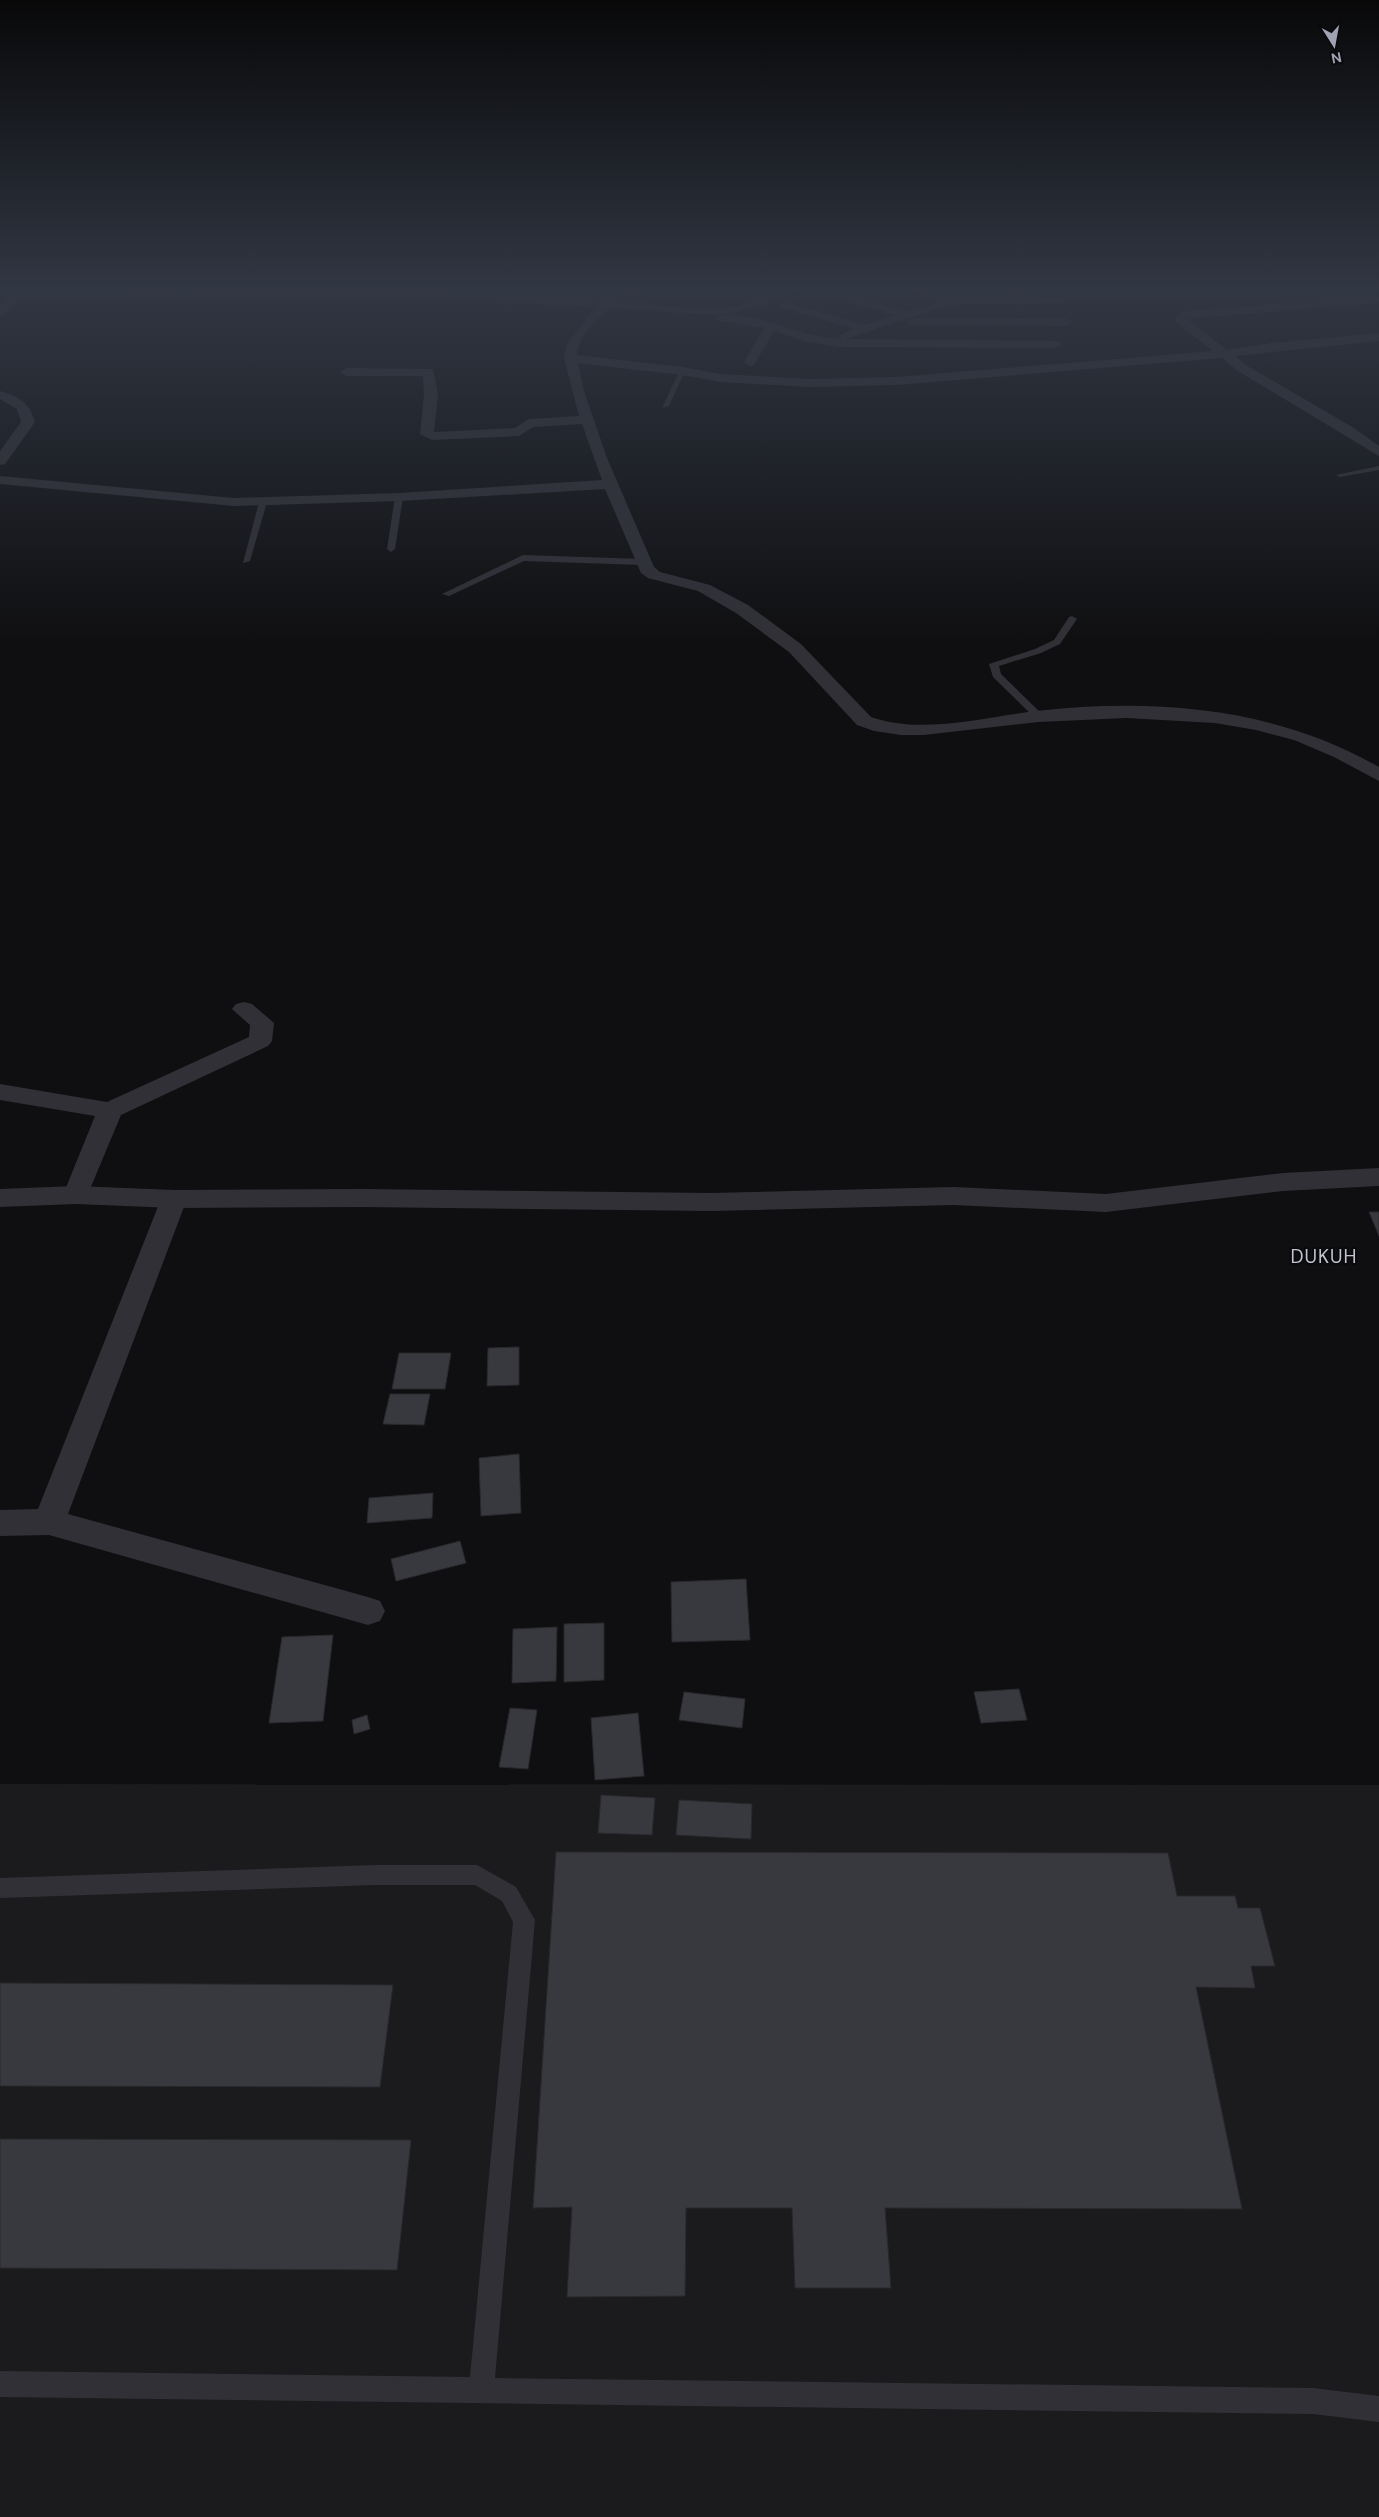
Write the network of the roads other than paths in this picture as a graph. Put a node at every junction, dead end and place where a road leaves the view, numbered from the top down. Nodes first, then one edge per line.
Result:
1 (21, 406) edge
2 (430, 406) edge
3 (583, 406) edge
4 (1307, 406) edge
5 (588, 420) junction
6 (1379, 452) edge
7 (0, 461) edge
8 (1379, 468) edge
9 (1340, 475) dead end
10 (0, 480) edge
11 (611, 484) junction
12 (399, 497) junction
13 (263, 502) junction
14 (391, 549) dead end
15 (246, 561) dead end
16 (643, 562) junction
17 (446, 594) dead end
18 (1072, 619) dead end
19 (1039, 716) junction
20 (1379, 775) edge
21 (244, 1008) dead end
22 (0, 1092) edge
23 (110, 1110) junction
24 (1379, 1177) edge
25 (76, 1195) junction
26 (0, 1198) edge
27 (174, 1199) junction
28 (48, 1522) junction
29 (0, 1523) edge
30 (368, 1611) dead end
31 (0, 1888) edge
32 (0, 2384) edge
33 (481, 2390) junction
34 (1379, 2409) edge

1 - 7 street
2 - 5 street
3 - 5 street
4 - 6 street
5 - 11 street
8 - 9 lane
10 - 13 street
11 - 12 street
11 - 16 street
12 - 13 street
12 - 14 lane
13 - 15 lane
16 - 17 lane
16 - 19 street
18 - 19 lane
19 - 20 street
21 - 23 street
22 - 23 street
23 - 25 street
24 - 27 street
25 - 26 street
25 - 27 street
27 - 28 street
28 - 29 street
28 - 30 street
31 - 33 lane
32 - 33 lane
33 - 34 lane

